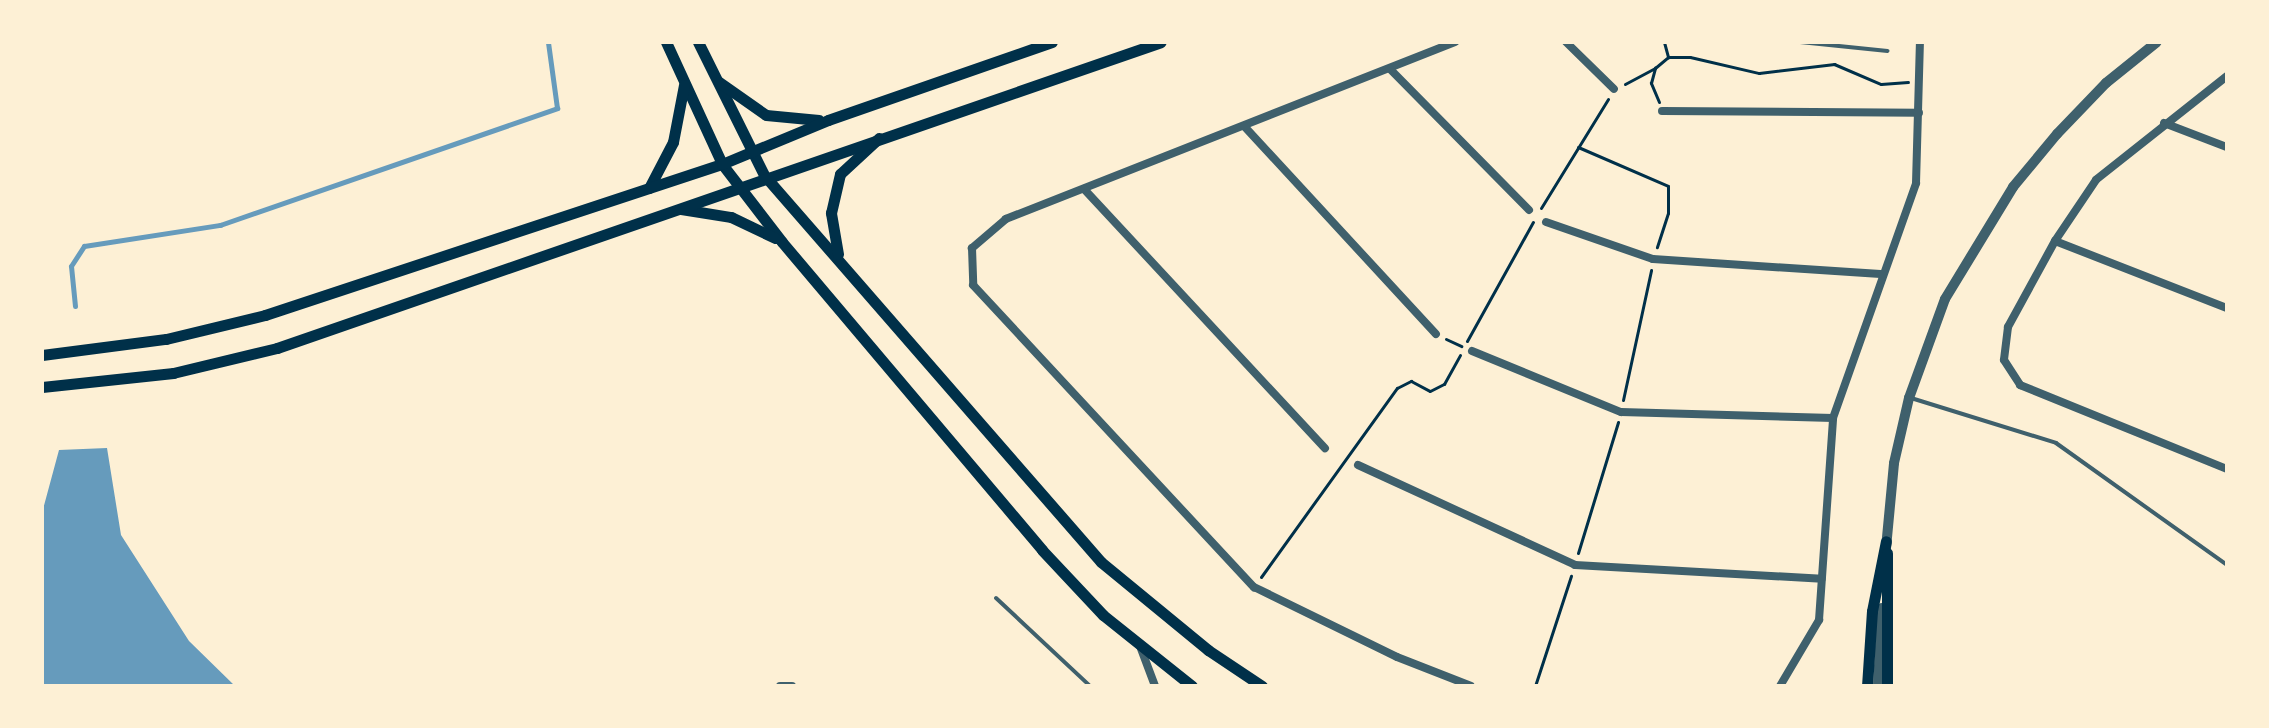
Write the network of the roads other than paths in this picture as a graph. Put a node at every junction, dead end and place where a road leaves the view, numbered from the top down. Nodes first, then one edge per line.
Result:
1 (666, 42) edge
2 (698, 42) edge
3 (1052, 42) edge
4 (1161, 42) edge
5 (1455, 42) edge
6 (1566, 42) edge
7 (1800, 42) edge
8 (1920, 42) edge
9 (2157, 42) edge
10 (1888, 51) dead end
11 (1390, 69) junction
12 (2227, 76) edge
13 (716, 79) junction
14 (684, 81) junction
15 (1614, 89) road end
16 (1662, 111) road end
17 (1919, 113) junction
18 (828, 120) junction
19 (2164, 123) junction
20 (1244, 126) junction
21 (886, 133) junction
22 (2227, 147) edge
23 (750, 154) junction
24 (722, 164) junction
25 (764, 175) junction
26 (738, 186) junction
27 (649, 188) junction
28 (1084, 189) junction
29 (680, 209) junction
30 (1529, 210) dead end
31 (1546, 222) dead end
32 (2055, 241) junction
33 (782, 242) junction
34 (839, 256) junction
35 (1881, 274) junction
36 (2227, 308) edge
37 (1436, 334) road end
38 (1472, 351) dead end
39 (42, 355) edge
40 (42, 387) edge
41 (1909, 398) junction
42 (1833, 418) junction
43 (1325, 448) road end
44 (1358, 465) road end
45 (2227, 469) edge
46 (1886, 541) junction
47 (2227, 565) edge
48 (1822, 579) junction
49 (996, 598) dead end
50 (1140, 645) junction
51 (780, 686) edge
52 (792, 686) edge
53 (1090, 686) edge
54 (1155, 686) edge
55 (1192, 686) edge
56 (1262, 686) edge
57 (1471, 686) edge
58 (1780, 686) edge
59 (1867, 686) edge
60 (1878, 686) edge
61 (1887, 686) edge

1 - 14 main road
2 - 13 main road
3 - 18 main road
4 - 21 main road
5 - 11 street
6 - 15 street
7 - 10 lane
8 - 17 street
9 - 41 street
11 - 20 street
11 - 30 street
12 - 19 street
13 - 18 main road
13 - 23 main road
14 - 24 main road
14 - 27 main road
16 - 17 street
17 - 35 street
18 - 23 main road
19 - 22 street
19 - 32 street
20 - 28 street
20 - 37 street
21 - 25 main road
21 - 34 main road
23 - 24 main road
23 - 25 main road
24 - 26 main road
24 - 27 main road
25 - 26 main road
25 - 34 main road
26 - 29 main road
26 - 33 main road
27 - 39 main road
28 - 43 street
28 - 57 street
29 - 33 main road
29 - 40 main road
31 - 35 street
32 - 36 street
32 - 45 street
33 - 50 main road
34 - 56 main road
35 - 42 street
38 - 42 street
41 - 46 street
41 - 47 lane
42 - 48 street
44 - 48 street
46 - 59 main road
46 - 60 street
46 - 61 main road
48 - 58 street
49 - 53 lane
50 - 54 street
50 - 55 main road
51 - 52 street

